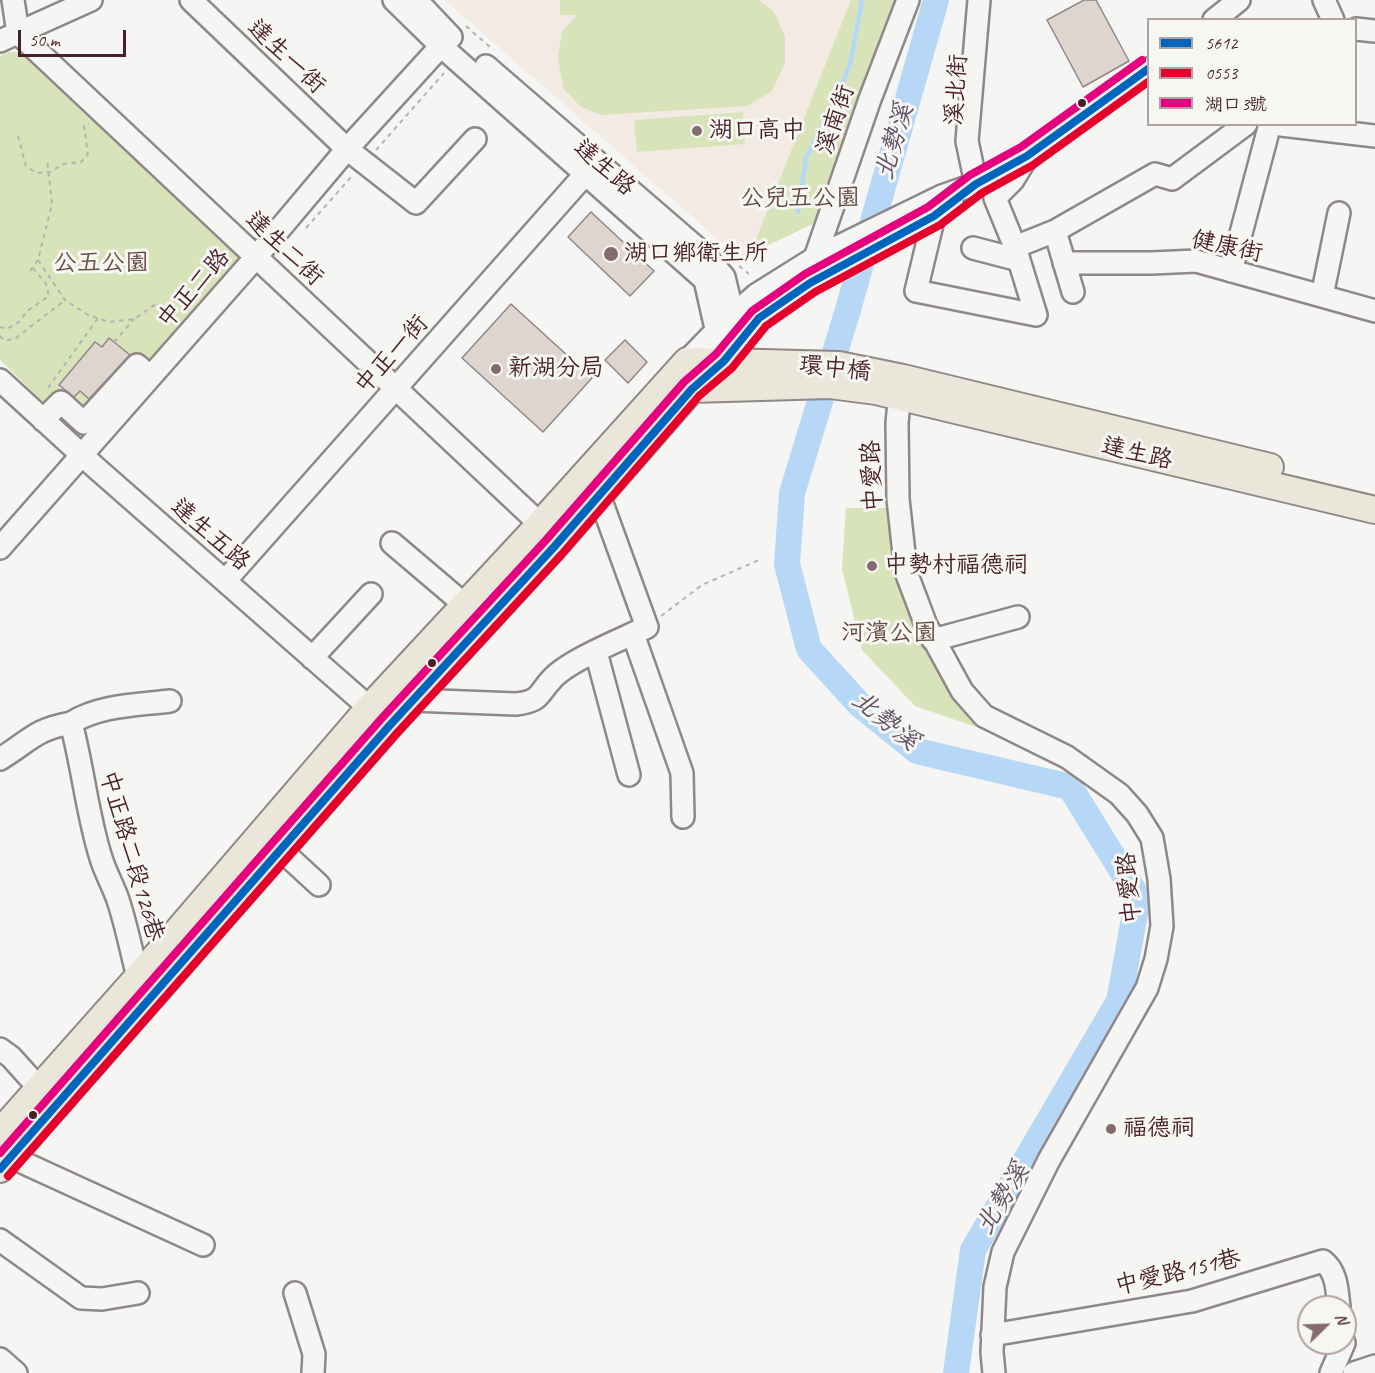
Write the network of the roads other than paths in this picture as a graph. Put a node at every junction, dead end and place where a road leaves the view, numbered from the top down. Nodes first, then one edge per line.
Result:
1 (12, 0) edge
2 (91, 0) edge
3 (191, 0) edge
4 (394, 0) edge
5 (416, 0) edge
6 (908, 0) edge
7 (979, 0) edge
8 (990, 0) edge
9 (1239, 0) edge
10 (1324, 0) edge
11 (1217, 18) edge
12 (1332, 18) edge
13 (1357, 29) edge
14 (1375, 31) edge
15 (9, 37) edge
16 (445, 41) junction
17 (1147, 70) edge
18 (1243, 126) edge
19 (1271, 126) edge
20 (1306, 127) edge
21 (1375, 136) edge
22 (475, 139) dead end
23 (347, 149) junction
24 (1027, 156) junction
25 (591, 168) junction
26 (976, 184) junction
27 (1339, 213) dead end
28 (934, 216) junction
29 (1055, 231) junction
30 (973, 248) dead end
31 (1017, 254) junction
32 (256, 258) junction
33 (815, 258) junction
34 (1064, 263) junction
35 (1231, 271) junction
36 (1072, 292) dead end
37 (1322, 296) junction
38 (1375, 310) edge
39 (733, 316) junction
40 (717, 330) junction
41 (687, 361) junction
42 (748, 363) junction
43 (150, 377) junction
44 (0, 380) edge
45 (900, 387) junction
46 (396, 388) junction
47 (729, 388) junction
48 (692, 389) junction
49 (44, 420) junction
50 (1169, 452) junction
51 (82, 455) junction
52 (1375, 493) edge
53 (599, 495) junction
54 (1375, 510) edge
55 (540, 524) junction
56 (392, 543) dead end
57 (0, 548) edge
58 (225, 581) junction
59 (371, 594) dead end
60 (465, 605) junction
61 (1018, 617) dead end
62 (640, 630) junction
63 (933, 640) junction
64 (596, 652) junction
65 (312, 658) junction
66 (391, 684) junction
67 (170, 700) dead end
68 (412, 700) junction
69 (369, 708) junction
70 (71, 723) junction
71 (390, 725) junction
72 (0, 759) edge
73 (630, 775) dead end
74 (683, 817) dead end
75 (280, 849) junction
76 (319, 885) dead end
77 (138, 977) junction
78 (0, 1049) edge
79 (39, 1088) junction
80 (0, 1132) edge
81 (4, 1159) edge
82 (0, 1240) edge
83 (203, 1245) dead end
84 (138, 1293) dead end
85 (295, 1293) dead end
86 (1337, 1295) edge
87 (992, 1335) junction
88 (1339, 1355) edge
89 (0, 1359) edge
90 (1375, 1366) edge
91 (15, 1373) edge
92 (313, 1373) edge
93 (994, 1373) edge
94 (1331, 1373) edge
95 (1354, 1373) edge

1 - 15 street
2 - 15 street
3 - 23 street, 達生一街
4 - 16 street, 達生路
5 - 16 street, 達生路
6 - 33 street, 溪南街
7 - 26 street
8 - 26 street, 溪北街
9 - 11 street
10 - 12 street
13 - 14 street
15 - 32 street, 達生二街
16 - 23 street, 中正二路
16 - 25 street, 達生路
17 - 24 street
18 - 29 street
19 - 35 street
20 - 21 street
22 - 23 street, 達生一街
23 - 32 street, 中正二路
24 - 26 street
24 - 31 street
25 - 39 street, 達生路
25 - 40 street, 達生路
25 - 46 street, 中正一街
26 - 28 street
26 - 33 street
27 - 37 street
28 - 31 street
28 - 42 street
29 - 31 street
29 - 34 street
30 - 31 street
32 - 43 street, 中正二路
32 - 46 street, 達生二街
33 - 39 street
34 - 35 street, 健康街
34 - 36 street
35 - 37 street, 健康街
37 - 38 street, 健康街
39 - 40 street
39 - 42 street, 達生路
40 - 41 street
40 - 42 street, 達生路
41 - 42 main road
41 - 55 main road
42 - 45 main road, 環中橋
42 - 47 main road
42 - 47 street, 達生路
42 - 48 street
43 - 49 street
43 - 51 street, 中正二路
44 - 49 street, 達生五路
45 - 50 main road, 達生路
45 - 63 street, 中愛路
46 - 55 street, 達生二街
46 - 58 street, 中正一街
47 - 48 main road
48 - 53 main road
49 - 51 street, 達生五路
50 - 52 main road, 達生路
50 - 54 main road, 達生路
51 - 57 street, 中正二路
51 - 58 street, 達生五路
53 - 62 street
53 - 68 main road
55 - 60 main road
56 - 60 street
58 - 65 street, 達生五路
59 - 65 street
60 - 66 main road
61 - 63 street
62 - 64 street
62 - 74 street
63 - 87 street, 中愛路
64 - 68 street
64 - 73 street
65 - 69 street, 達生五路
66 - 68 street
66 - 69 main road
67 - 70 street
68 - 71 main road
69 - 71 street, 達生五路
69 - 77 main road
70 - 72 street
70 - 77 street, 中正路二段126巷
71 - 75 main road
75 - 76 street
75 - 81 main road
77 - 79 main road
78 - 79 street
79 - 80 main road
81 - 83 street
82 - 84 street
85 - 92 street
86 - 87 street, 中愛路151巷
87 - 93 street, 中愛路
88 - 94 street
89 - 91 street
90 - 95 street

